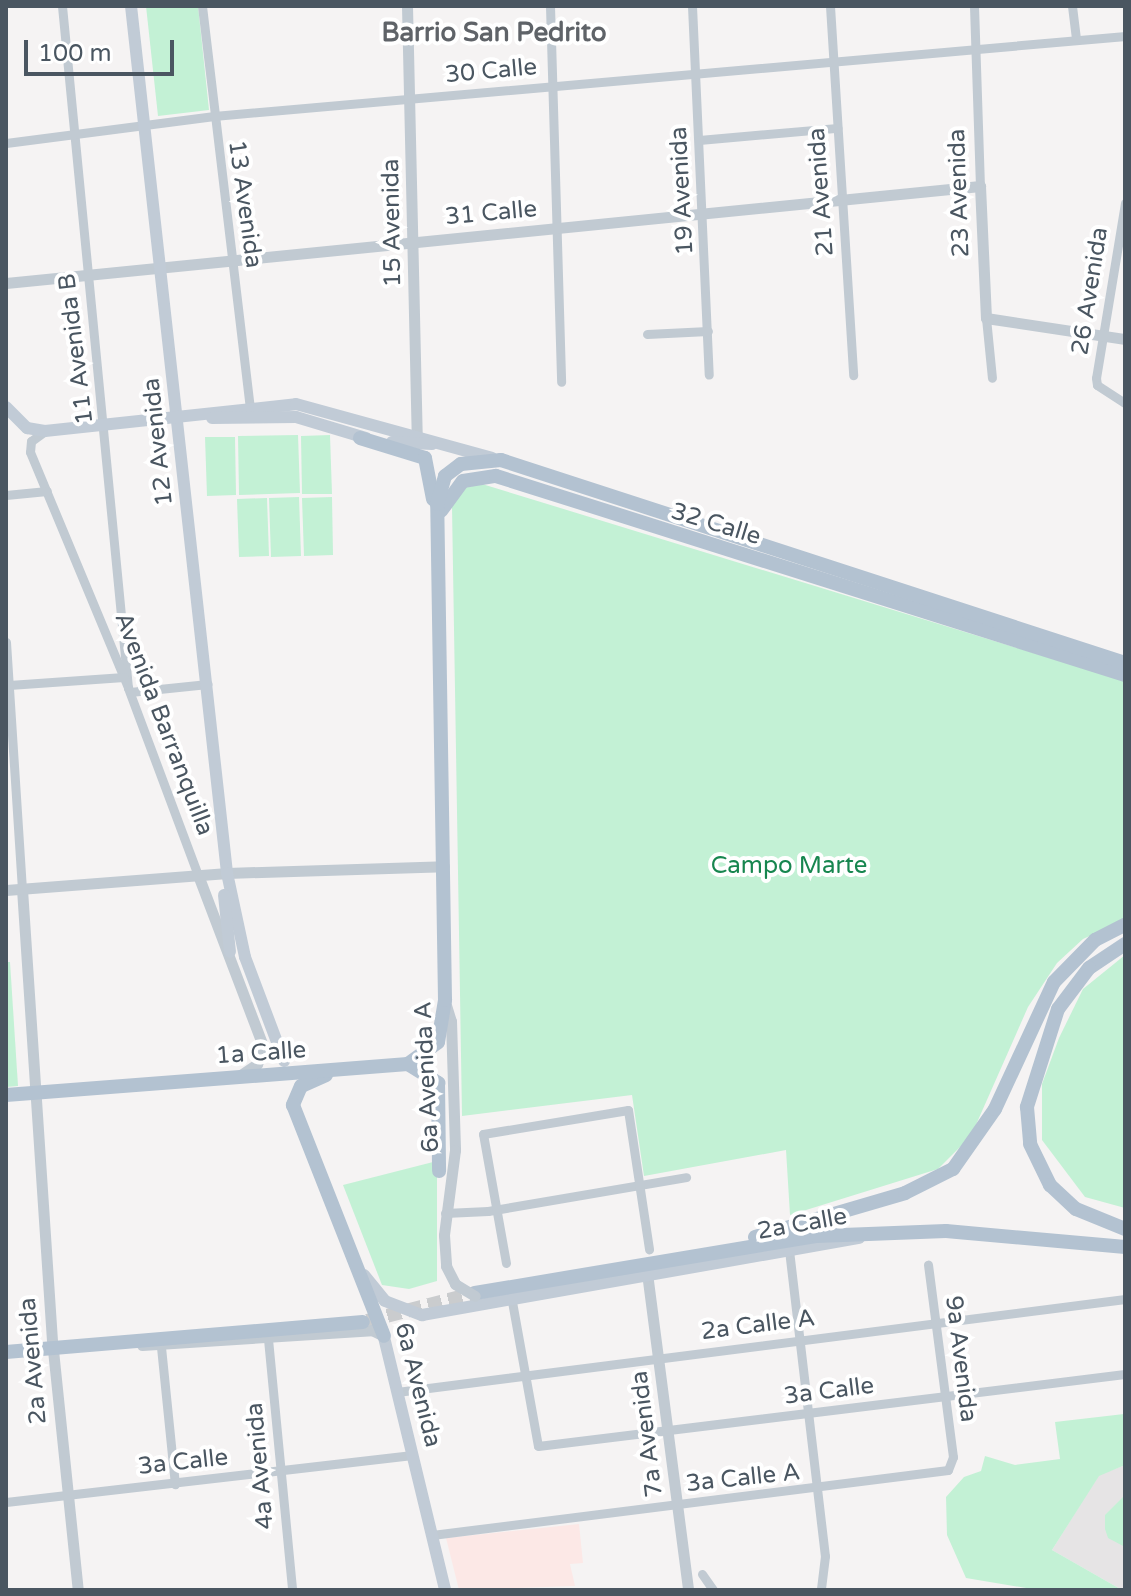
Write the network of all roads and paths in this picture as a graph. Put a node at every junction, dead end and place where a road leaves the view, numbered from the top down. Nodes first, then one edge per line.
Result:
1 (62, 6) edge
2 (131, 6) edge
3 (202, 6) edge
4 (407, 6) edge
5 (550, 6) edge
6 (692, 6) edge
7 (830, 6) edge
8 (974, 6) edge
9 (1072, 6) edge
10 (1125, 36) edge
11 (1076, 38) junction
12 (975, 47) junction
13 (833, 60) junction
14 (696, 72) junction
15 (553, 85) junction
16 (411, 98) junction
17 (214, 116) junction
18 (144, 126) junction
19 (837, 128) junction
20 (74, 136) junction
21 (699, 140) junction
22 (6, 143) edge
23 (980, 186) junction
24 (842, 200) junction
25 (1125, 203) edge
26 (703, 214) junction
27 (559, 228) junction
28 (415, 242) junction
29 (233, 258) junction
30 (160, 266) junction
31 (87, 273) junction
32 (6, 283) edge
33 (986, 318) junction
34 (708, 331) junction
35 (647, 334) dead end
36 (1104, 336) junction
37 (1125, 339) edge
38 (709, 375) dead end
39 (853, 375) dead end
40 (992, 378) dead end
41 (561, 382) dead end
42 (1125, 403) edge
43 (6, 407) edge
44 (250, 407) junction
45 (178, 417) junction
46 (106, 426) junction
47 (45, 431) junction
48 (360, 438) junction
49 (417, 438) junction
50 (432, 444) junction
51 (501, 460) junction
52 (47, 491) junction
53 (6, 495) edge
54 (436, 531) junction
55 (6, 642) edge
56 (1123, 661) edge
57 (1125, 675) edge
58 (124, 677) junction
59 (208, 684) junction
60 (9, 685) junction
61 (129, 690) junction
62 (444, 866) junction
63 (227, 873) junction
64 (198, 875) junction
65 (22, 889) junction
66 (6, 890) edge
67 (1125, 925) edge
68 (1125, 944) edge
69 (230, 952) junction
70 (445, 1000) junction
71 (284, 1061) dead end
72 (408, 1064) junction
73 (341, 1070) junction
74 (238, 1077) junction
75 (36, 1093) junction
76 (6, 1095) edge
77 (303, 1112) dead end
78 (439, 1171) dead end
79 (686, 1177) dead end
80 (639, 1185) junction
81 (497, 1209) junction
82 (445, 1213) junction
83 (1125, 1229) edge
84 (873, 1233) junction
85 (1125, 1247) edge
86 (649, 1249) dead end
87 (713, 1250) junction
88 (789, 1250) junction
89 (506, 1263) dead end
90 (928, 1265) dead end
91 (361, 1269) junction
92 (647, 1273) junction
93 (475, 1294) junction
94 (505, 1297) junction
95 (1125, 1299) edge
96 (363, 1322) tunnel mouth
97 (938, 1323) junction
98 (384, 1336) junction
99 (268, 1339) junction
100 (799, 1340) junction
101 (127, 1344) junction
102 (161, 1347) junction
103 (53, 1350) junction
104 (6, 1352) edge
105 (660, 1357) junction
106 (523, 1374) junction
107 (1125, 1374) edge
108 (397, 1392) junction
109 (947, 1396) junction
110 (808, 1414) junction
111 (669, 1431) junction
112 (412, 1455) junction
113 (953, 1457) joint
114 (280, 1471) junction
115 (175, 1484) junction
116 (817, 1490) junction
117 (67, 1495) junction
118 (6, 1502) edge
119 (678, 1505) junction
120 (432, 1535) junction
121 (702, 1574) dead end
122 (78, 1590) edge
123 (292, 1590) edge
124 (445, 1590) edge
125 (688, 1590) edge
126 (713, 1590) edge
127 (821, 1590) edge

1 - 20 street, 11 Avenida B
2 - 18 main road, 12 Avenida
3 - 17 street, 13 Avenida
4 - 16 street, 15 Avenida
5 - 15 street
6 - 14 street, 19 Avenida
7 - 13 street, 21 Avenida
8 - 12 street, 23 Avenida
9 - 11 street
10 - 11 street, 30 Calle
11 - 12 street, 30 Calle
12 - 13 street, 30 Calle
12 - 23 street, 23 Avenida
13 - 14 street, 30 Calle
13 - 19 street, 21 Avenida
14 - 15 street, 30 Calle
14 - 21 street, 19 Avenida
15 - 16 street, 30 Calle
15 - 27 street
16 - 17 street, 30 Calle
16 - 28 street, 15 Avenida
17 - 18 street, 30 Calle
17 - 29 street, 13 Avenida
18 - 20 street, 30 Calle
18 - 30 main road, 12 Avenida
19 - 21 street
19 - 24 street, 21 Avenida
20 - 22 street, 30 Calle
20 - 31 street, 11 Avenida B
21 - 26 street, 19 Avenida
23 - 24 street, 31 Calle
23 - 33 street, 23 Avenida
24 - 26 street, 31 Calle
24 - 39 street, 21 Avenida
25 - 36 street, 26 Avenida
26 - 27 street, 31 Calle
26 - 34 street, 19 Avenida
27 - 28 street, 31 Calle
27 - 41 street
28 - 29 street, 31 Calle
28 - 49 street, 15 Avenida
29 - 30 street, 31 Calle
29 - 44 street, 13 Avenida
30 - 31 street, 31 Calle
30 - 45 main road, 12 Avenida
31 - 32 street, 31 Calle
31 - 46 street, 11 Avenida B
33 - 36 street
33 - 40 street, 23 Avenida
34 - 35 street
34 - 38 street, 19 Avenida
36 - 37 street
36 - 42 street, 26 Avenida
43 - 47 main road
44 - 45 main road, 32 Calle
44 - 49 main road, 32 Calle
45 - 46 main road, 32 Calle
45 - 48 main road, 32 Calle
45 - 59 main road, 12 Avenida
46 - 47 main road, 32 Calle
46 - 61 street, 11 Avenida B
47 - 52 street, Avenida Barranquilla
48 - 50 main road, 32 Calle
48 - 54 main road
49 - 50 main road, 32 Calle
50 - 51 main road, 32 Calle
51 - 54 main road, 32 Calle
51 - 56 main road, 32 Calle
52 - 53 street
52 - 58 street, Avenida Barranquilla
54 - 57 main road, 32 Calle
54 - 62 main road
55 - 60 street
58 - 60 street
58 - 61 street, Avenida Barranquilla
59 - 61 street
59 - 63 main road, 12 Avenida
60 - 65 street
61 - 64 street, Avenida Barranquilla
62 - 63 street
62 - 70 main road, 6a Avenida A
63 - 64 street
63 - 69 main road
63 - 71 main road
64 - 65 street
64 - 69 street, Avenida Barranquilla
65 - 66 street
65 - 75 street, 2a Avenida
67 - 87 main road
68 - 83 main road
69 - 74 street, Avenida Barranquilla
70 - 72 main road
70 - 82 street, 6a Avenida A
72 - 73 main road, 1a Calle
72 - 78 main road
73 - 74 main road, 1a Calle
73 - 98 main road
74 - 75 main road, 1a Calle
75 - 76 main road, 1a Calle
75 - 103 street, 2a Avenida
77 - 91 main road, 6a Avenida
79 - 80 street
80 - 81 street
80 - 81 street
80 - 86 street
81 - 82 street
81 - 89 street
82 - 93 street, 6a Avenida A, bridge
84 - 85 main road
84 - 87 main road, 2a Calle
84 - 88 main road, 2a Calle
87 - 93 main road, 2a Calle
88 - 92 main road, 2a Calle
88 - 100 street
90 - 97 street, 9a Avenida
91 - 94 main road, 2a Calle
91 - 98 main road, 6a Avenida
92 - 94 main road, 2a Calle
92 - 105 street, 7a Avenida
93 - 94 street, 6a Avenida A
94 - 106 street
95 - 97 street, 2a Calle A
96 - 101 main road
97 - 100 street, 2a Calle A
97 - 109 street, 9a Avenida
98 - 99 street
98 - 108 main road, 6a Avenida
99 - 102 street
99 - 114 street, 4a Avenida
100 - 105 street, 2a Calle A
100 - 110 street
101 - 102 street
101 - 103 main road
102 - 115 street
103 - 104 main road
103 - 117 street, 2a Avenida
105 - 106 street, 2a Calle A
105 - 111 street, 7a Avenida
106 - 108 street, 2a Calle A
106 - 111 street, 3a Calle
107 - 109 street, 3a Calle
108 - 112 main road, 6a Avenida
109 - 110 street, 3a Calle
109 - 113 street, 9a Avenida
110 - 111 street, 3a Calle
110 - 116 street
111 - 119 street, 7a Avenida
112 - 114 street, 3a Calle
112 - 120 main road, 6a Avenida
113 - 116 street, 3a Calle A
114 - 115 street, 3a Calle
114 - 123 street, 4a Avenida
115 - 117 street, 3a Calle
116 - 119 street, 3a Calle A
116 - 127 street
117 - 118 street, 3a Calle
117 - 122 street, 2a Avenida
119 - 120 street, 3a Calle A
119 - 125 street, 7a Avenida
120 - 124 main road, 6a Avenida
121 - 126 street

